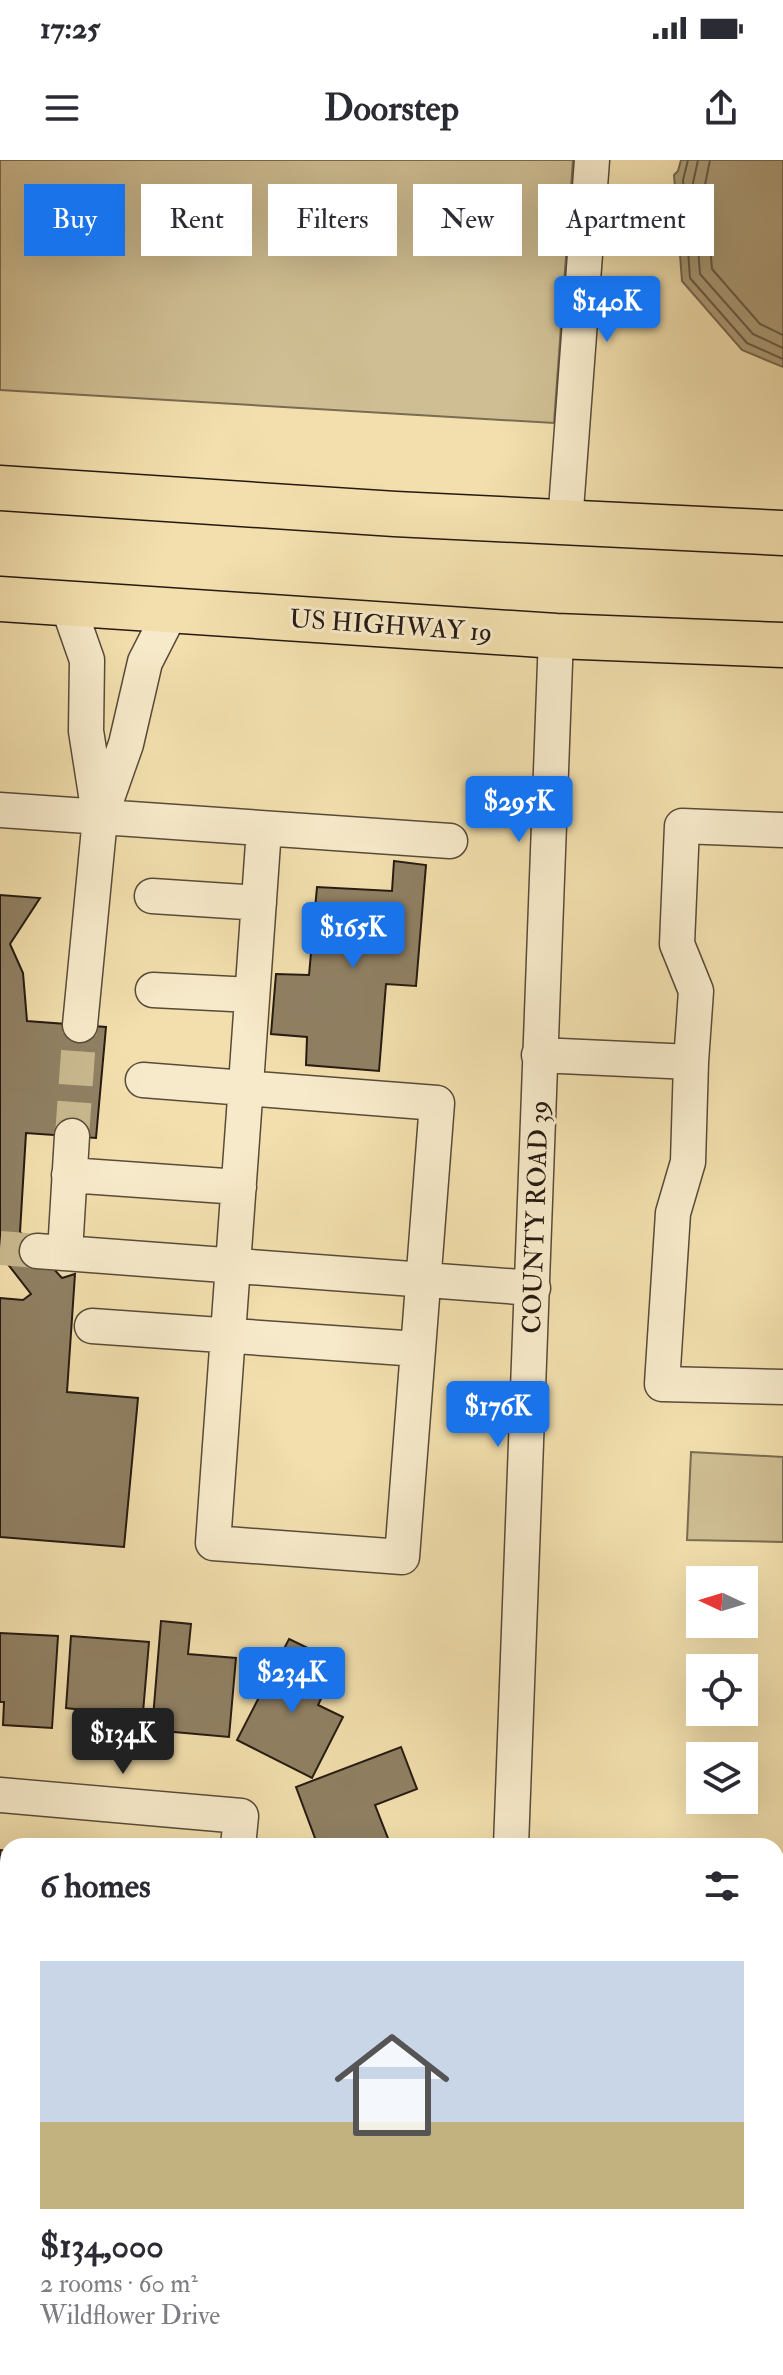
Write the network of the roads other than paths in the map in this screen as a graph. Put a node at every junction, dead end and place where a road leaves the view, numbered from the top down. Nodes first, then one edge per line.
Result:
1 (592, 160) edge
2 (0, 488) edge
3 (565, 523) junction
4 (783, 533) edge
5 (0, 599) edge
6 (67, 603) junction
7 (171, 611) junction
8 (556, 636) junction
9 (783, 645) edge
10 (0, 810) edge
11 (100, 818) junction
12 (264, 829) junction
13 (783, 830) edge
14 (450, 841) dead end
15 (152, 896) dead end
16 (259, 903) junction
17 (153, 990) dead end
18 (252, 995) junction
19 (80, 1025) tunnel mouth
20 (539, 1055) junction
21 (691, 1062) junction
22 (143, 1080) dead end
23 (246, 1090) junction
24 (72, 1136) tunnel mouth
25 (69, 1175) junction
26 (239, 1187) junction
27 (234, 1266) junction
28 (423, 1280) junction
29 (533, 1288) junction
30 (92, 1326) dead end
31 (228, 1337) junction
32 (418, 1349) junction
33 (783, 1387) edge
34 (0, 1795) edge
35 (240, 1831) edge
36 (511, 1838) edge

1 - 3 street
2 - 3 highway
3 - 4 highway
5 - 6 highway, US HIGHWAY 19
6 - 7 highway, US HIGHWAY 19
6 - 11 street
7 - 8 highway, US HIGHWAY 19
7 - 11 street
8 - 9 highway, US HIGHWAY 19
8 - 20 street, COUNTY ROAD 39
10 - 11 street
11 - 12 street
11 - 19 street
12 - 14 street
12 - 16 street
13 - 21 street
15 - 16 street
16 - 18 street
17 - 18 street
18 - 23 street
20 - 21 street
20 - 29 street, COUNTY ROAD 39
21 - 33 street
22 - 23 street
23 - 26 street
23 - 28 street
24 - 25 street
25 - 26 street
25 - 27 street
26 - 27 street
27 - 28 street
27 - 31 street
28 - 29 street
28 - 32 street
29 - 36 street, COUNTY ROAD 39
30 - 31 street
31 - 32 street
31 - 32 street
34 - 35 street

